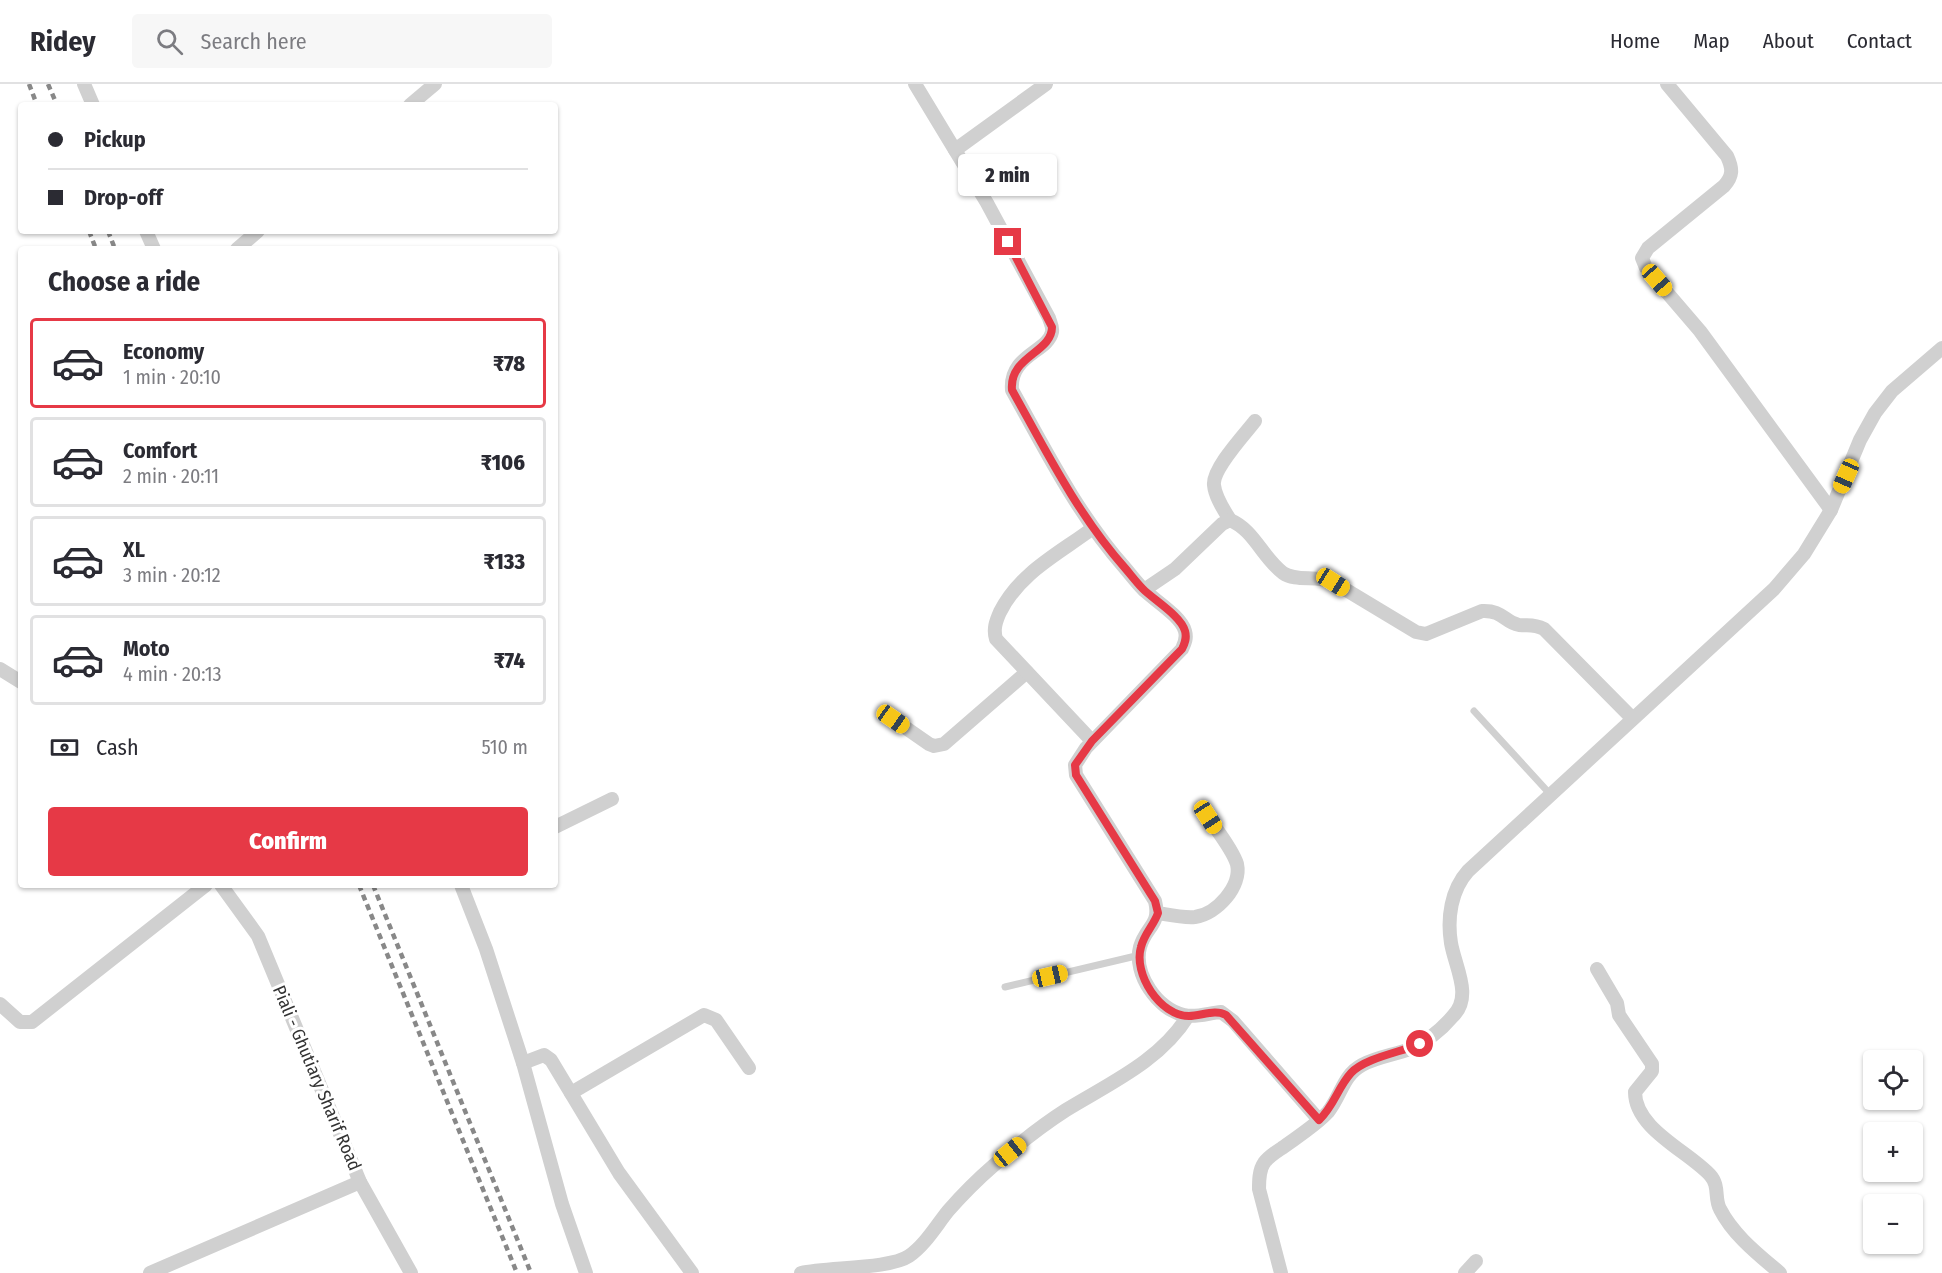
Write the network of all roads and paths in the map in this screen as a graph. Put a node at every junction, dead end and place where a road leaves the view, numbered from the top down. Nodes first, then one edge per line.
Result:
1 (84, 84) edge
2 (435, 84) edge
3 (915, 84) edge
4 (1046, 84) edge
5 (1667, 84) edge
6 (92, 102) edge
7 (414, 102) edge
8 (955, 150) junction
9 (254, 234) edge
10 (240, 246) edge
11 (1942, 348) edge
12 (1255, 421) dead end
13 (1831, 510) junction
14 (1230, 520) junction
15 (1094, 528) junction
16 (1144, 590) junction
17 (0, 669) edge
18 (1028, 672) junction
19 (18, 680) edge
20 (1474, 711) dead end
21 (1632, 718) junction
22 (893, 719) dead end
23 (1092, 741) junction
24 (1550, 794) junction
25 (612, 799) dead end
26 (1208, 817) dead end
27 (558, 826) edge
28 (202, 888) edge
29 (223, 888) edge
30 (462, 888) edge
31 (1158, 913) junction
32 (1140, 955) junction
33 (1596, 969) dead end
34 (1005, 987) dead end
35 (0, 1004) edge
36 (1188, 1016) junction
37 (523, 1063) junction
38 (749, 1068) dead end
39 (571, 1093) junction
40 (1319, 1120) junction
41 (363, 1187) junction
42 (1476, 1261) dead end
43 (150, 1273) edge
44 (411, 1273) edge
45 (586, 1273) edge
46 (692, 1273) edge
47 (801, 1273) edge
48 (1281, 1273) edge
49 (1465, 1273) edge
50 (1780, 1273) edge

1 - 6 street
2 - 7 street
3 - 8 street
4 - 8 street
5 - 13 street
8 - 15 street
9 - 10 street
11 - 13 street
12 - 14 street
13 - 21 street
14 - 16 street
14 - 21 street
15 - 16 street
15 - 18 street
16 - 23 street
17 - 19 street
18 - 22 street
18 - 23 street
20 - 24 lane
21 - 24 street
23 - 31 street
24 - 40 street
25 - 27 street
26 - 31 street
28 - 35 street
29 - 41 street, Piali - Ghutiary Sharif Road
30 - 37 street
31 - 32 street
32 - 34 lane
32 - 36 street
33 - 50 street
36 - 40 street
36 - 47 street
37 - 39 street
37 - 45 street
38 - 39 street
39 - 46 street
40 - 48 street
41 - 43 street
41 - 44 street, Piali - Ghutiary Sharif Road
42 - 49 street

